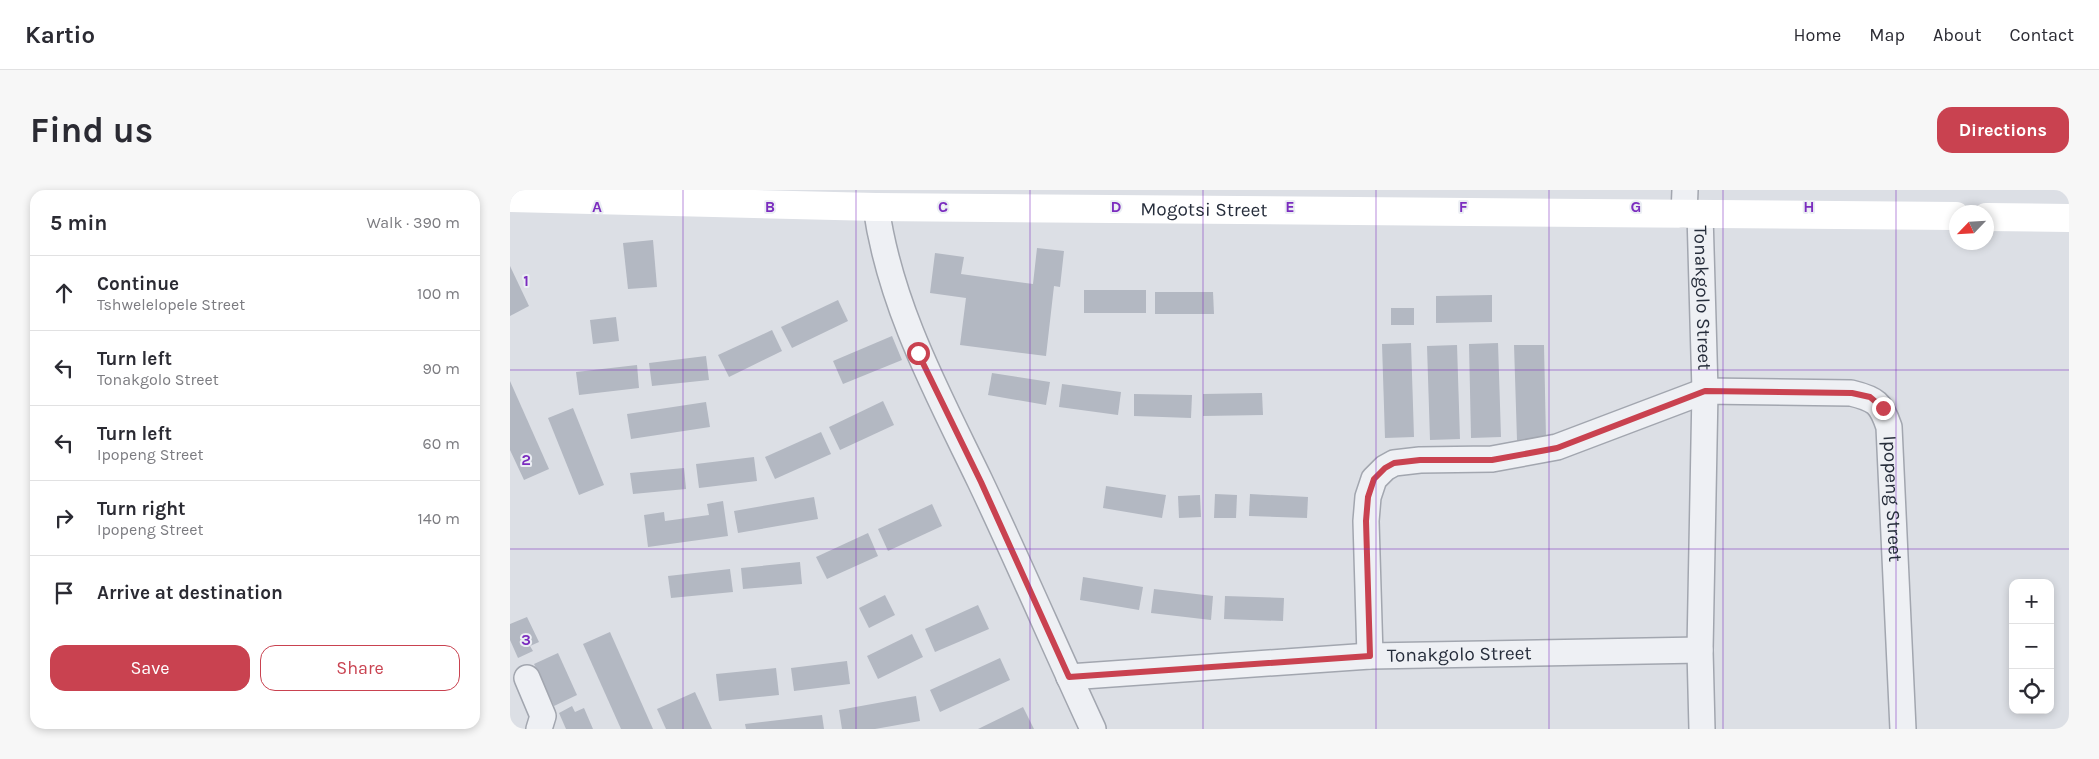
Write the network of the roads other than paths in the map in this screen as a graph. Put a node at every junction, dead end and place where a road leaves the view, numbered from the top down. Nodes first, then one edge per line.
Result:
1 (510, 198) edge
2 (1018, 199) edge
3 (1690, 206) edge
4 (876, 207) junction
5 (1949, 216) edge
6 (1994, 217) edge
7 (2069, 218) edge
8 (1705, 391) junction
9 (1700, 650) junction
10 (1370, 656) junction
11 (1069, 677) junction
12 (527, 678) dead end
13 (539, 729) edge
14 (1092, 729) edge
15 (1702, 729) edge
16 (1903, 729) edge

1 - 4 street, Mogotsi Street
2 - 3 street, Mogotsi Street
2 - 4 street, Mogotsi Street
3 - 5 street, Mogotsi Street
3 - 8 street, Tonakgolo Street
4 - 11 street
6 - 7 street
8 - 9 street, Tonakgolo Street
8 - 10 street, Ipopeng Street
8 - 16 street, Ipopeng Street
9 - 10 street, Tonakgolo Street
9 - 15 street, Tonakgolo Street
10 - 11 street, Tonakgolo Street
11 - 14 street
12 - 13 street

